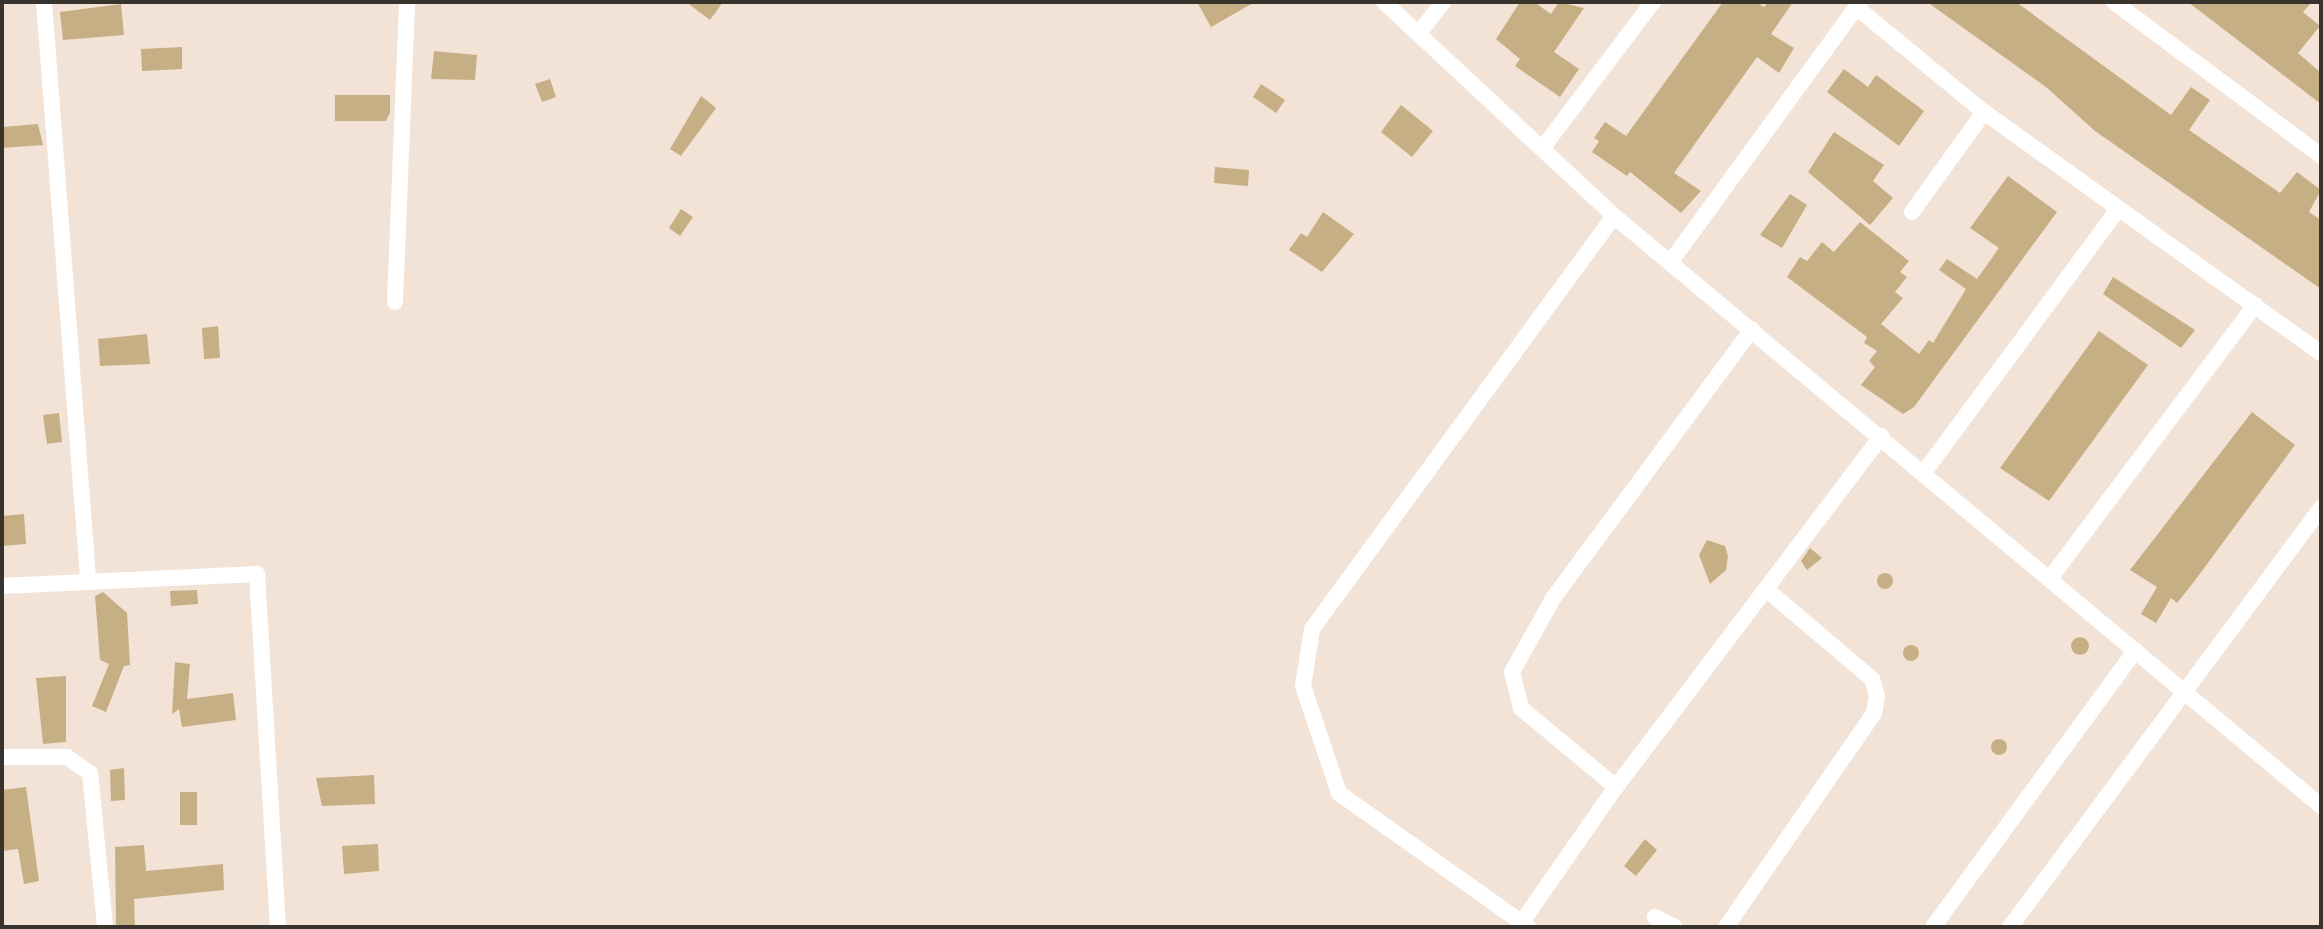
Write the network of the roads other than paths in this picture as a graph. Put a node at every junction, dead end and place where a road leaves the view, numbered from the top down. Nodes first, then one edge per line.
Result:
1 (44, 2) edge
2 (407, 2) edge
3 (1384, 2) edge
4 (1443, 2) edge
5 (1653, 2) edge
6 (2114, 2) edge
7 (1858, 5) edge
8 (1419, 33) junction
9 (1984, 112) junction
10 (1544, 146) junction
11 (2321, 156) edge
12 (2118, 209) junction
13 (1912, 212) dead end
14 (1614, 216) junction
15 (1672, 260) junction
16 (395, 302) dead end
17 (2255, 305) junction
18 (1752, 329) junction
19 (2321, 353) edge
20 (1881, 436) junction
21 (1925, 471) junction
22 (2321, 508) edge
23 (2051, 577) junction
24 (88, 578) junction
25 (2, 586) edge
26 (1766, 589) junction
27 (2136, 650) junction
28 (2186, 691) junction
29 (2, 757) edge
30 (1616, 787) junction
31 (2321, 806) edge
32 (1655, 917) dead end
33 (1525, 925) edge
34 (105, 927) edge
35 (278, 927) edge
36 (1675, 927) edge
37 (1726, 927) edge
38 (1933, 927) edge
39 (2010, 927) edge

1 - 24 street
2 - 16 street
3 - 8 street
4 - 8 street
5 - 10 street
6 - 11 street
7 - 9 street
7 - 15 street
8 - 10 street
9 - 12 street
9 - 13 street
10 - 14 street
12 - 17 street
12 - 21 street
14 - 15 street
14 - 33 street
15 - 18 street
17 - 19 street
17 - 23 street
18 - 20 street
18 - 30 street
20 - 21 street
20 - 26 street
21 - 23 street
22 - 28 street
23 - 27 street
24 - 25 street
24 - 35 street
26 - 30 street
26 - 37 street
27 - 28 street
27 - 38 street
28 - 31 street
28 - 39 street
29 - 34 street
30 - 33 street
32 - 36 street

